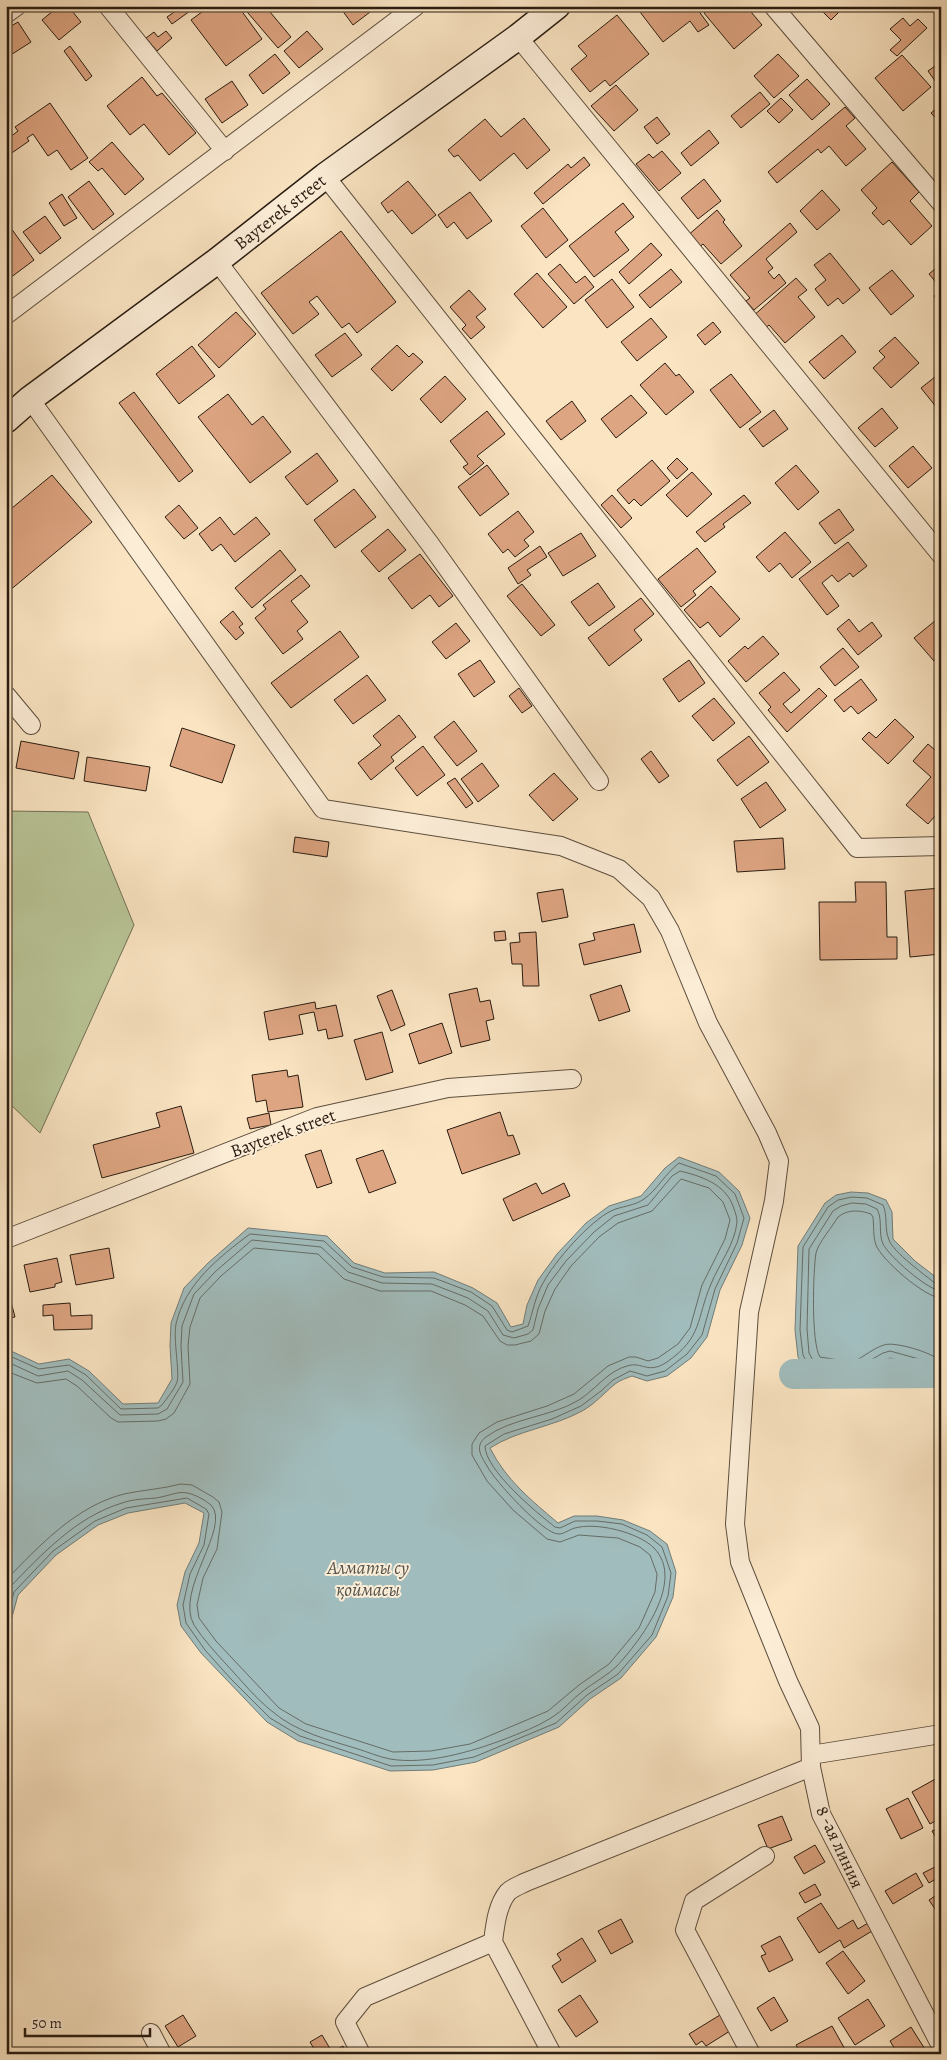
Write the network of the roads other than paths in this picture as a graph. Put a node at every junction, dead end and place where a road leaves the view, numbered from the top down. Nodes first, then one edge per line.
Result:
1 (17, 6) edge
2 (108, 6) edge
3 (416, 6) edge
4 (557, 6) edge
5 (773, 6) edge
6 (6, 14) edge
7 (518, 37) junction
8 (225, 150) junction
9 (325, 176) junction
10 (941, 204) edge
11 (217, 261) junction
12 (6, 316) edge
13 (30, 399) junction
14 (6, 420) edge
15 (941, 555) edge
16 (6, 695) edge
17 (31, 725) dead end
18 (599, 781) dead end
19 (941, 846) edge
20 (572, 1080) dead end
21 (6, 1239) edge
22 (941, 1734) edge
23 (811, 1761) junction
24 (765, 1856) dead end
25 (493, 1942) junction
26 (151, 2033) dead end
27 (941, 2046) edge
28 (162, 2054) edge
29 (361, 2054) edge
30 (552, 2054) edge
31 (751, 2054) edge

1 - 6 street
2 - 8 street
3 - 8 street
4 - 7 street, Bayterek street
5 - 10 street
7 - 9 street, Bayterek street
7 - 15 street
8 - 12 street
9 - 11 street, Bayterek street
9 - 19 street
11 - 13 street, Bayterek street
11 - 18 street
13 - 14 street, Bayterek street
13 - 23 street, 8 -ая линия
16 - 17 street
20 - 21 street, Bayterek street
22 - 23 street
23 - 25 street
23 - 27 street, 8 -ая линия
24 - 31 street
25 - 29 street
25 - 30 street
26 - 28 street

